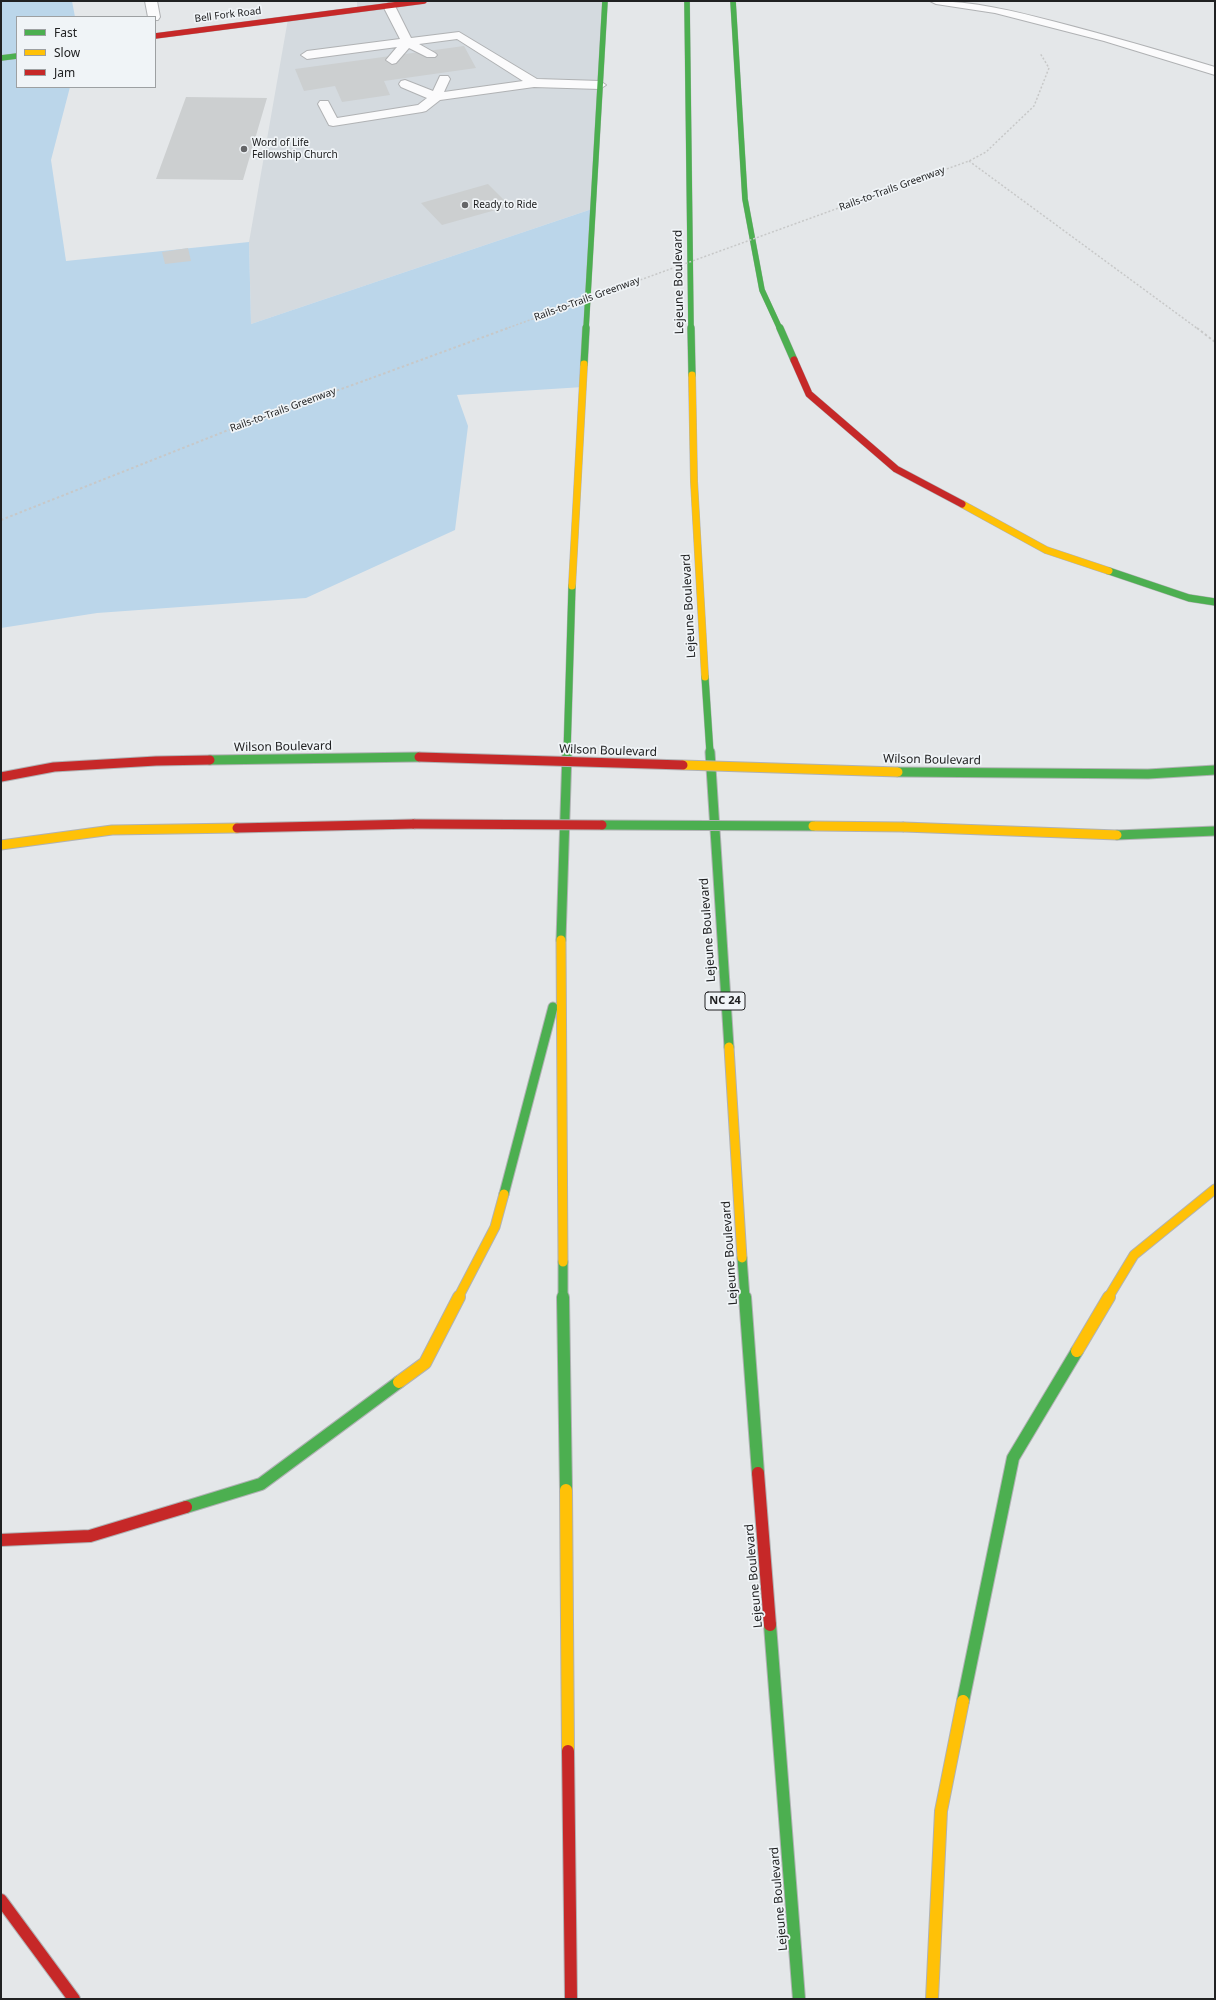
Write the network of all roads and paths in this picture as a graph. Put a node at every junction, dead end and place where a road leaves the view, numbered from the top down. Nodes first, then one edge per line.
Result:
1 (151, 1) edge
2 (424, 1) edge
3 (605, 1) edge
4 (687, 1) edge
5 (732, 1) edge
6 (936, 1) edge
7 (408, 2) edge
8 (389, 6) junction
9 (154, 16) edge
10 (156, 36) edge
11 (407, 42) junction
12 (1038, 51) dead end
13 (307, 55) dead end
14 (431, 55) dead end
15 (16, 56) edge
16 (1, 58) edge
17 (392, 60) dead end
18 (1215, 71) edge
19 (444, 79) dead end
20 (534, 83) junction
21 (405, 84) dead end
22 (600, 84) junction
23 (436, 97) junction
24 (324, 104) dead end
25 (969, 161) junction
26 (1215, 342) edge
27 (1, 520) edge
28 (1215, 602) edge
29 (1215, 770) edge
30 (1, 777) edge
31 (1215, 831) edge
32 (1, 846) edge
33 (560, 978) junction
34 (1215, 1188) edge
35 (1, 1540) edge
36 (1, 1900) edge
37 (74, 1999) edge
38 (571, 1999) edge
39 (800, 1999) edge
40 (932, 1999) edge

1 - 9 street
2 - 7 main road, Bell Fork Road
3 - 22 main road
4 - 39 main road, Lejeune Boulevard / NC 24
5 - 28 main road
6 - 18 lane
7 - 8 main road, Bell Fork Road
8 - 10 main road, Bell Fork Road
8 - 11 lane
11 - 13 lane
11 - 14 lane
11 - 17 lane
11 - 20 lane
12 - 25 path, Rails-to-Trails Greenway
15 - 16 main road
19 - 23 lane
20 - 22 lane
20 - 23 lane
21 - 23 lane
22 - 33 main road
23 - 24 lane
25 - 26 path
25 - 27 path, Rails-to-Trails Greenway, bridge
29 - 30 main road, Wilson Boulevard, bridge
31 - 32 main road, bridge
33 - 35 main road
33 - 38 main road
34 - 40 main road
36 - 37 main road

